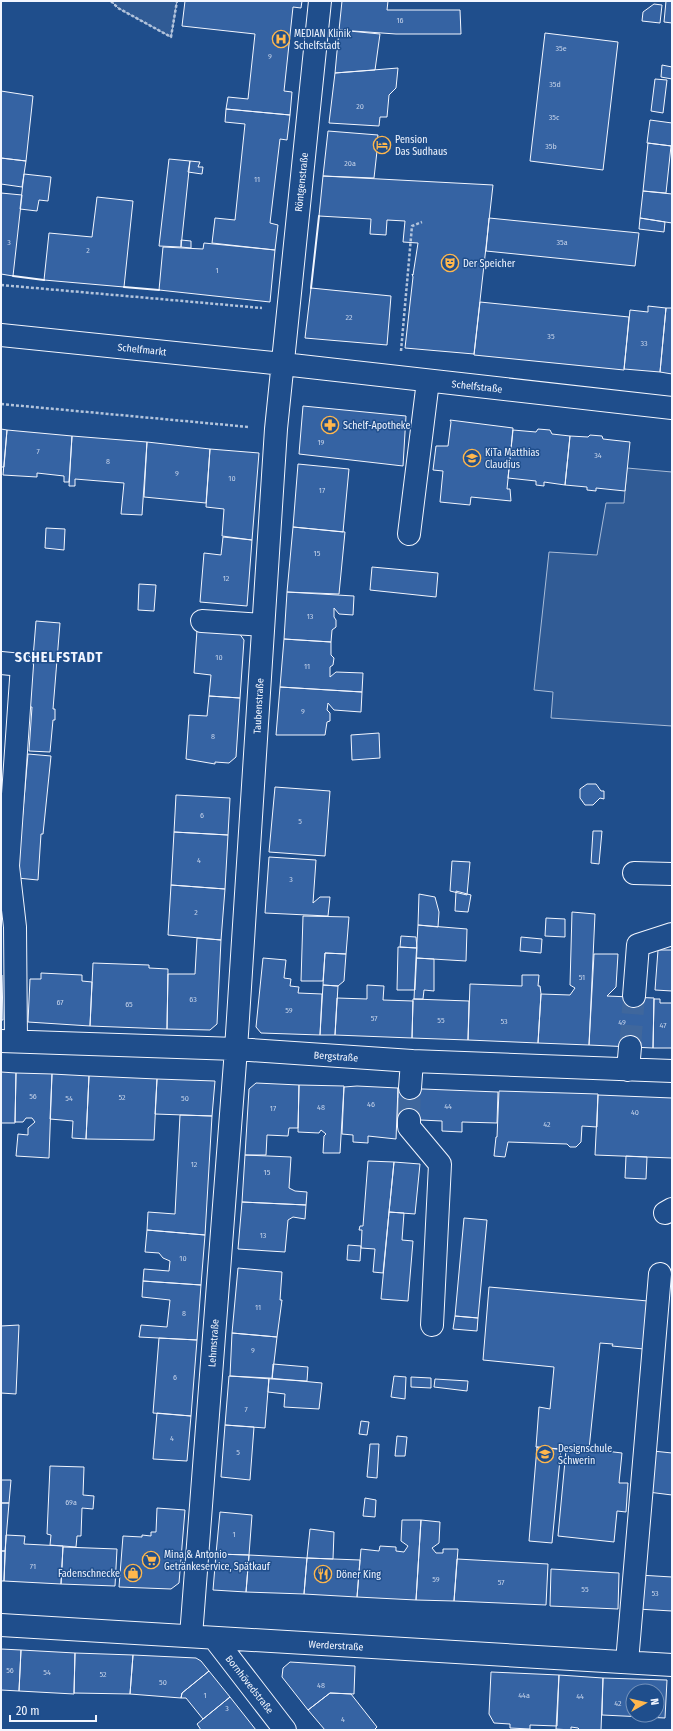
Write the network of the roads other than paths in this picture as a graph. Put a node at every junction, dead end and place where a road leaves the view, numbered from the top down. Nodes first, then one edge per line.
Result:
1 (320, 1) edge
2 (1, 335) edge
3 (283, 364) junction
4 (428, 381) junction
5 (672, 408) edge
6 (409, 534) dead end
7 (202, 621) dead end
8 (263, 625) junction
9 (1, 663) edge
10 (634, 873) dead end
11 (672, 874) edge
12 (8, 927) edge
13 (672, 934) edge
14 (634, 996) tunnel mouth
15 (8, 1041) edge
16 (630, 1047) tunnel mouth
17 (236, 1050) junction
18 (412, 1062) junction
19 (628, 1070) junction
20 (672, 1071) edge
21 (410, 1088) tunnel mouth
22 (409, 1120) tunnel mouth
23 (660, 1274) dead end
24 (432, 1325) dead end
25 (1, 1625) edge
26 (191, 1636) junction
27 (214, 1638) junction
28 (627, 1662) junction
29 (672, 1665) edge
30 (285, 1730) edge

1 - 3 street, Röntgenstraße
2 - 3 street, Schelfmarkt
3 - 4 street, Schelfstraße
3 - 8 street, Taubenstraße
4 - 5 street, Schelfstraße
4 - 6 street
7 - 8 street
8 - 17 street, Taubenstraße
9 - 12 street
10 - 11 street
12 - 15 street
13 - 14 street
15 - 17 street, Bergstraße
16 - 19 street
17 - 18 street, Bergstraße
17 - 26 street, Lehmstraße
18 - 19 street, Bergstraße
18 - 21 street
19 - 20 street, Bergstraße
22 - 24 street
23 - 28 street
25 - 26 street, Werderstraße
26 - 27 street, Werderstraße
27 - 28 street, Werderstraße
27 - 30 street, Bornhövedstraße
28 - 29 street, Werderstraße

